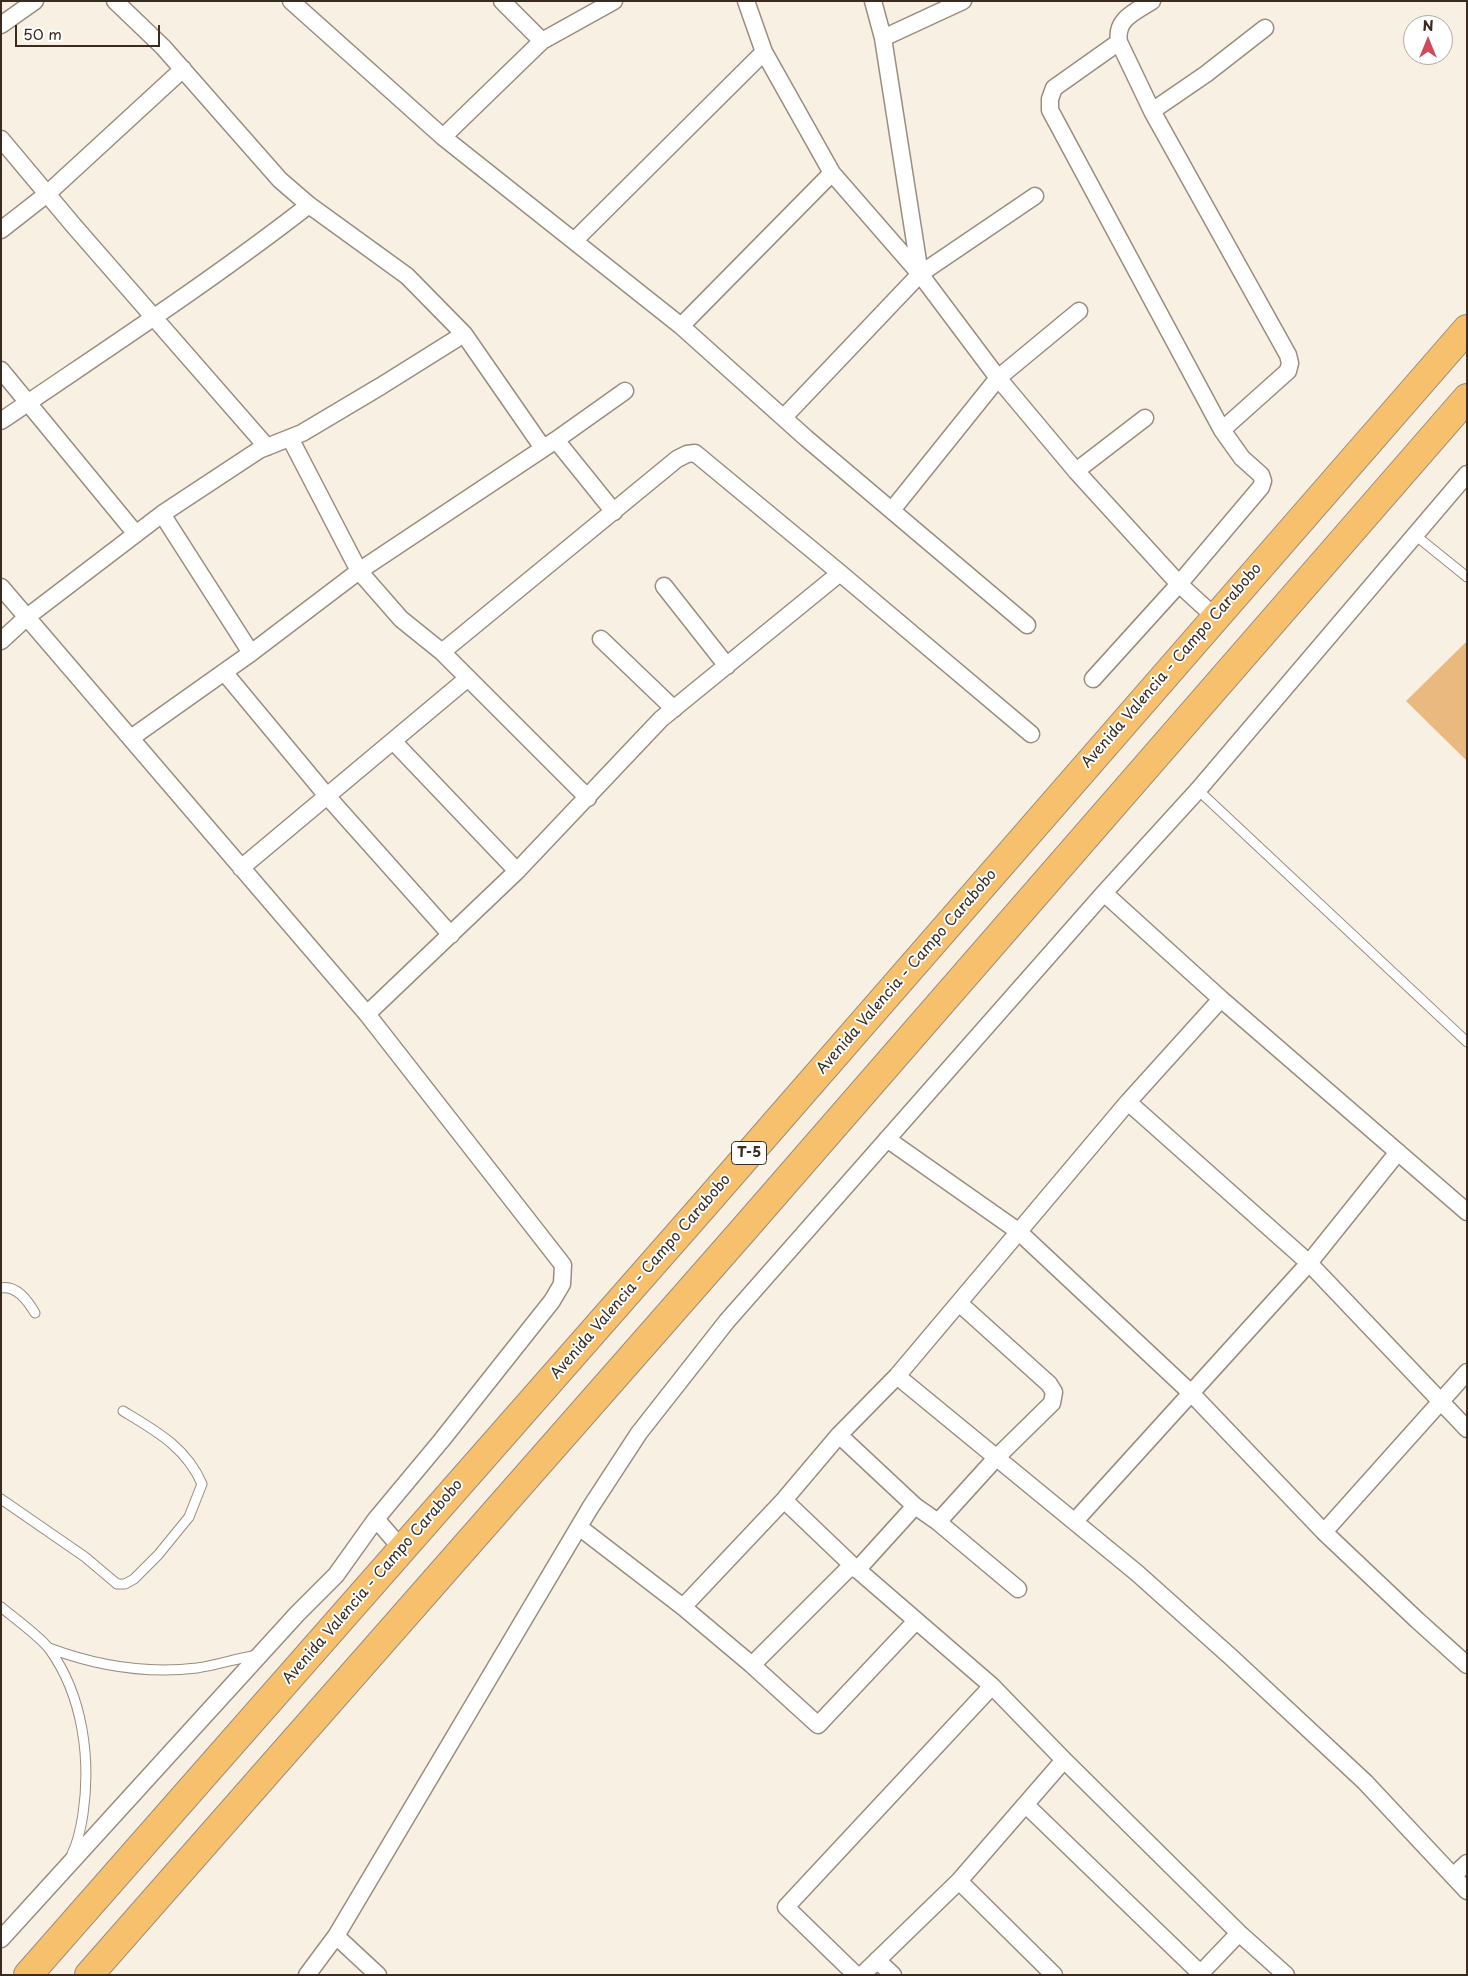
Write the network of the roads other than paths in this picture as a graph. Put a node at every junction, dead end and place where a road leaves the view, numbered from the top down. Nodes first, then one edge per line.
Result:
1 (35, 1) edge
2 (115, 1) edge
3 (502, 1) edge
4 (614, 1) edge
5 (746, 1) edge
6 (873, 1) edge
7 (963, 1) edge
8 (1152, 1) edge
9 (293, 2) edge
10 (1, 25) edge
11 (1265, 28) dead end
12 (884, 38) junction
13 (542, 42) junction
14 (1119, 42) junction
15 (764, 52) junction
16 (183, 69) junction
17 (1152, 110) junction
18 (444, 138) junction
19 (1, 139) edge
20 (832, 174) junction
21 (47, 194) junction
22 (1035, 196) dead end
23 (309, 205) junction
24 (1, 230) edge
25 (574, 240) junction
26 (920, 274) junction
27 (1079, 311) dead end
28 (154, 317) junction
29 (682, 326) junction
30 (1467, 329) edge
31 (464, 334) junction
32 (1, 370) edge
33 (998, 378) junction
34 (626, 392) dead end
35 (1467, 398) edge
36 (28, 403) junction
37 (784, 417) junction
38 (1145, 418) dead end
39 (1, 421) edge
40 (1222, 430) junction
41 (290, 438) junction
42 (550, 444) junction
43 (267, 447) junction
44 (1076, 471) junction
45 (1467, 474) edge
46 (892, 510) junction
47 (614, 512) junction
48 (162, 514) junction
49 (136, 534) junction
50 (1415, 535) junction
51 (358, 571) junction
52 (840, 573) junction
53 (1467, 577) edge
54 (1179, 584) junction
55 (664, 586) dead end
56 (1, 587) edge
57 (27, 617) junction
58 (1215, 617) junction
59 (1027, 625) dead end
60 (601, 639) dead end
61 (1, 641) edge
62 (442, 652) junction
63 (251, 654) junction
64 (727, 666) junction
65 (224, 672) junction
66 (468, 678) junction
67 (1093, 680) dead end
68 (674, 709) junction
69 (1031, 734) dead end
70 (131, 738) junction
71 (393, 742) junction
72 (1198, 790) junction
73 (327, 796) junction
74 (588, 798) junction
75 (242, 868) junction
76 (517, 871) junction
77 (1104, 893) junction
78 (451, 935) junction
79 (1221, 999) junction
80 (367, 1014) junction
81 (1467, 1042) edge
82 (1128, 1102) junction
83 (887, 1139) junction
84 (1398, 1152) junction
85 (1467, 1212) edge
86 (1018, 1230) junction
87 (1309, 1263) junction
88 (1, 1288) edge
89 (959, 1303) junction
90 (35, 1313) dead end
91 (1467, 1372) edge
92 (896, 1376) junction
93 (1191, 1393) junction
94 (1441, 1402) junction
95 (123, 1411) dead end
96 (1467, 1429) edge
97 (839, 1435) junction
98 (996, 1458) junction
99 (1, 1498) edge
100 (784, 1500) junction
101 (915, 1506) junction
102 (376, 1519) junction
103 (1075, 1521) junction
104 (938, 1522) junction
105 (579, 1527) junction
106 (1324, 1532) junction
107 (402, 1549) junction
108 (854, 1568) junction
109 (1018, 1589) dead end
110 (1, 1607) edge
111 (683, 1607) junction
112 (916, 1621) junction
113 (49, 1648) junction
114 (260, 1654) junction
115 (752, 1665) junction
116 (1467, 1665) edge
117 (992, 1686) junction
118 (1064, 1760) junction
119 (1026, 1805) junction
120 (1467, 1863) edge
121 (1453, 1876) junction
122 (58, 1878) junction
123 (959, 1881) junction
124 (1467, 1890) edge
125 (1240, 1933) junction
126 (336, 1936) junction
127 (1, 1939) edge
128 (878, 1960) junction
129 (1200, 1974) edge
130 (28, 1975) edge
131 (89, 1975) edge
132 (307, 1975) edge
133 (378, 1975) edge
134 (856, 1975) edge
135 (862, 1975) edge
136 (893, 1975) edge
137 (1054, 1975) edge
138 (1286, 1975) edge

1 - 10 street
2 - 16 street
3 - 13 street
4 - 13 street
5 - 15 street
6 - 12 street
7 - 12 street
8 - 14 street
9 - 18 street
11 - 17 street
12 - 26 street
13 - 18 street
14 - 17 street
14 - 40 street
15 - 20 street
15 - 25 street
16 - 21 street
16 - 23 street
17 - 40 street
18 - 25 street
19 - 21 street
20 - 26 street
20 - 29 street
21 - 24 street
21 - 28 street
22 - 26 street
23 - 28 street
23 - 31 street
25 - 29 street
26 - 33 street
26 - 37 street
27 - 33 street
28 - 36 street
28 - 43 street
29 - 37 street
30 - 58 highway, Avenida Valencia - Campo Carabobo / T-5
31 - 41 street
31 - 42 street
32 - 36 street
33 - 44 street
33 - 46 street
34 - 42 street
35 - 131 highway
36 - 39 street
36 - 49 street
37 - 46 street
38 - 44 street
40 - 54 street
41 - 43 street
41 - 51 street
42 - 47 street
42 - 51 street
43 - 48 street
44 - 54 street
45 - 50 street
46 - 59 street
47 - 52 street
47 - 62 street
48 - 49 street
48 - 63 street
49 - 57 street
50 - 53 lane
50 - 72 street
51 - 62 street
51 - 63 street
52 - 64 street
52 - 69 street
54 - 58 street
54 - 67 street
55 - 64 street
56 - 57 street
57 - 61 street
57 - 70 street
58 - 107 highway, Avenida Valencia - Campo Carabobo / T-5
60 - 68 street
62 - 66 street
63 - 65 street
64 - 68 street
65 - 70 street
65 - 73 street
66 - 71 street
66 - 74 street
68 - 74 street
70 - 75 street
71 - 73 street
71 - 76 street
72 - 77 street
72 - 81 lane
73 - 75 street
73 - 78 street
74 - 76 street
75 - 80 street
76 - 78 street
77 - 79 street
77 - 83 street
78 - 80 street
79 - 82 street
79 - 84 street
80 - 102 street
82 - 86 street
82 - 87 street
83 - 86 street
83 - 105 street
84 - 85 street
84 - 87 street
86 - 89 street
86 - 93 street
87 - 93 street
87 - 94 street
88 - 90 lane
89 - 92 street
89 - 98 street
91 - 94 street
92 - 97 street
92 - 98 street
93 - 103 street
93 - 106 street
94 - 96 street
94 - 106 street
95 - 99 lane
97 - 100 street
97 - 101 street
98 - 103 street
98 - 104 street
100 - 108 street
100 - 111 street
101 - 104 street
101 - 108 street
102 - 107 street
102 - 114 street
103 - 121 street
104 - 109 street
105 - 111 street
105 - 126 street
106 - 116 street
107 - 130 highway, Avenida Valencia - Campo Carabobo / T-5
108 - 112 street
108 - 115 street
110 - 113 lane
111 - 115 street
112 - 115 street
112 - 117 street
113 - 114 lane
113 - 122 lane
114 - 122 street
117 - 118 street
117 - 134 street
118 - 119 street
118 - 125 street
119 - 123 street
119 - 129 street
120 - 121 street
121 - 124 street
122 - 127 street
123 - 128 street
123 - 137 street
125 - 129 street
125 - 138 street
126 - 132 street
126 - 133 street
128 - 135 street
128 - 136 street

